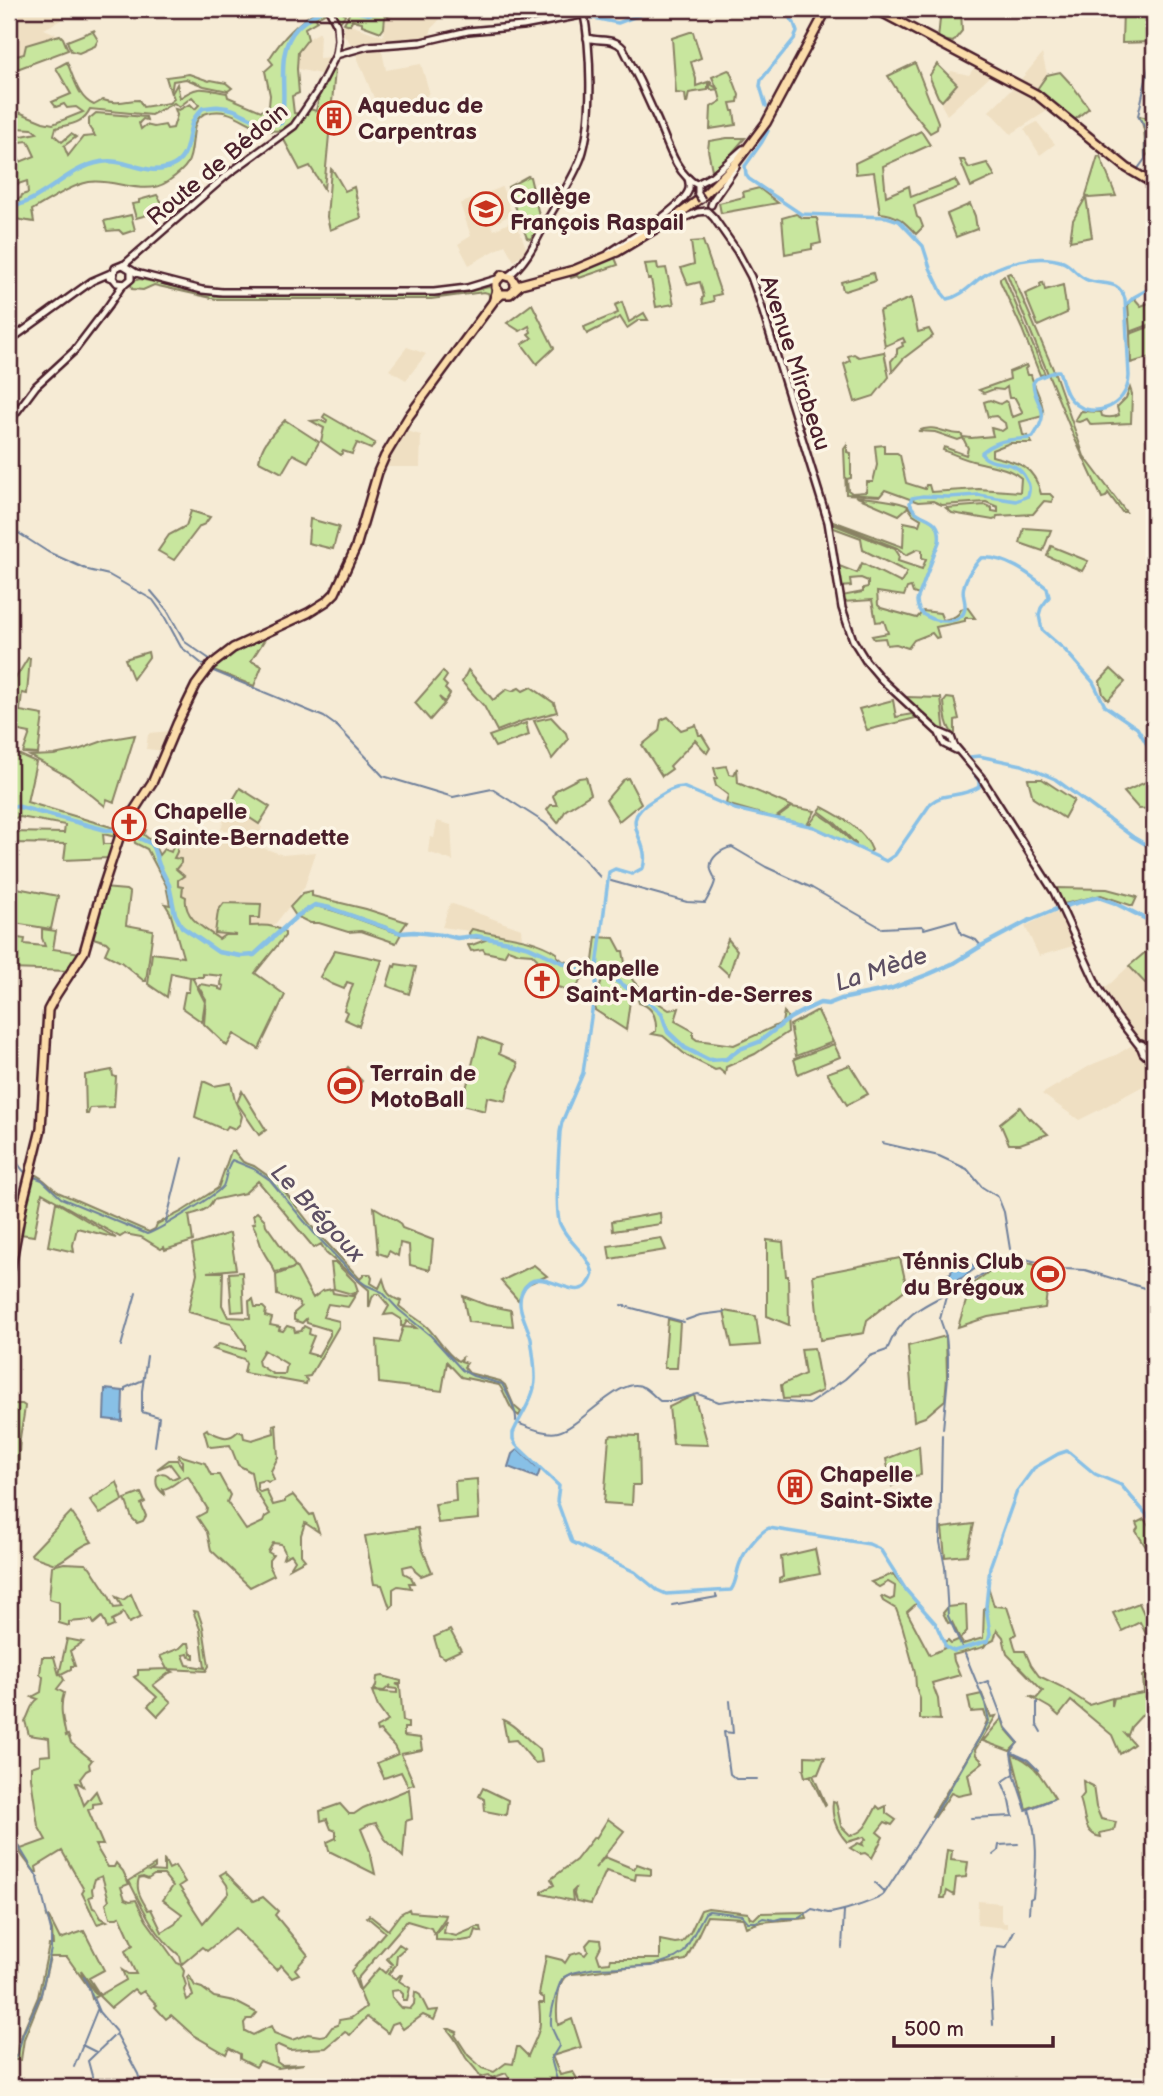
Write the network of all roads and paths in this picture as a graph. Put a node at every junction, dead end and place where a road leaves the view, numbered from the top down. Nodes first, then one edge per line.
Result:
1 (16, 9) edge
2 (613, 9) edge
3 (825, 9) edge
4 (875, 9) edge
5 (329, 10) edge
6 (584, 12) edge
7 (9, 13) edge
8 (591, 40) junction
9 (336, 54) junction
10 (766, 123) junction
11 (752, 139) junction
12 (691, 184) junction
13 (1154, 184) edge
14 (708, 209) junction
15 (625, 248) junction
16 (609, 253) junction
17 (128, 271) junction
18 (116, 279) junction
19 (498, 279) junction
20 (513, 281) junction
21 (498, 291) junction
22 (9, 341) edge
23 (9, 422) edge
24 (1152, 1057) edge
25 (9, 1277) edge

1 - 7 main road
2 - 6 main road
3 - 10 main road
3 - 11 main road
4 - 13 main road
5 - 9 main road
6 - 8 main road
6 - 9 main road
8 - 12 main road
8 - 20 main road
9 - 17 main road, Route de Bédoin
10 - 14 main road
10 - 15 main road
11 - 12 main road
11 - 16 main road
12 - 14 main road, bridge
12 - 16 main road
14 - 15 main road
14 - 24 main road, Avenue Mirabeau
15 - 20 main road
16 - 20 main road
17 - 18 main road
17 - 18 main road
17 - 19 main road
17 - 21 main road
18 - 22 main road
18 - 23 main road
19 - 20 main road
19 - 21 main road
20 - 21 main road
21 - 25 main road

